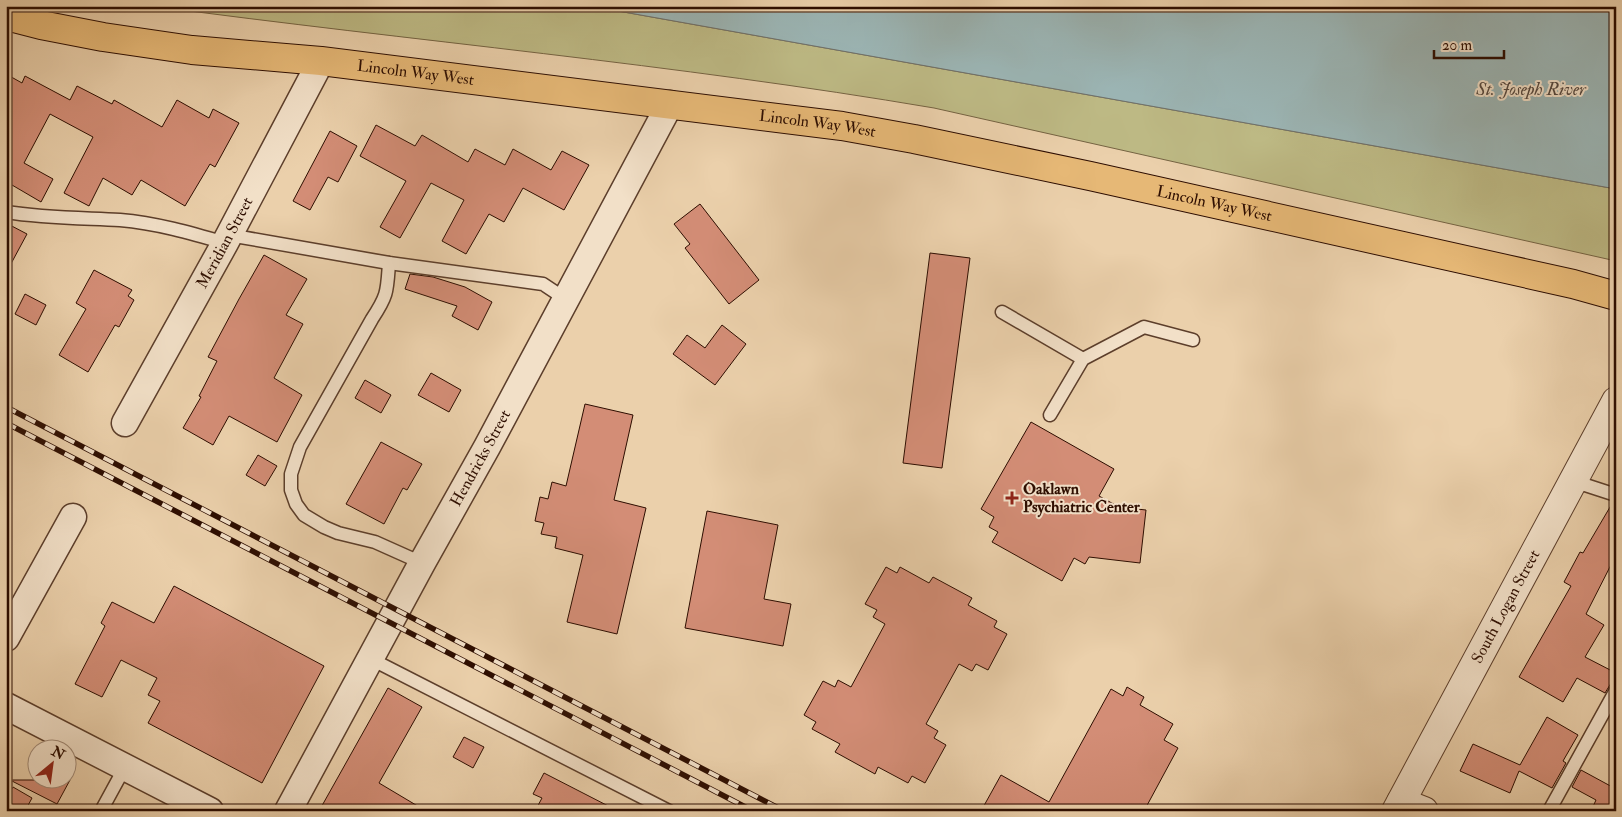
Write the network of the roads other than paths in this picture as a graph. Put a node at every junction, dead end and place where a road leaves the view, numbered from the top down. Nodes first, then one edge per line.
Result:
1 (6, 16) edge
2 (321, 62) junction
3 (670, 104) junction
4 (6, 212) edge
5 (227, 239) junction
6 (389, 263) junction
7 (1616, 296) edge
8 (567, 300) junction
9 (1002, 312) dead end
10 (1193, 340) dead end
11 (1082, 359) junction
12 (1616, 401) edge
13 (1050, 415) dead end
14 (125, 423) dead end
15 (1573, 481) junction
16 (1616, 496) edge
17 (73, 517) dead end
18 (422, 563) junction
19 (6, 638) edge
20 (371, 659) junction
21 (1616, 690) edge
22 (6, 706) edge
23 (126, 767) junction
24 (1407, 808) edge
25 (101, 811) edge
26 (210, 811) edge
27 (288, 811) edge
28 (669, 811) edge
29 (1549, 811) edge

1 - 2 main road, Lincoln Way West
2 - 3 main road, Lincoln Way West
2 - 5 street, Meridian Street
3 - 7 main road, Lincoln Way West
3 - 8 street, Hendricks Street
4 - 5 lane
5 - 6 lane
5 - 14 street, Meridian Street
6 - 8 lane
6 - 18 lane
8 - 18 street, Hendricks Street
9 - 11 lane
10 - 11 lane
11 - 13 lane
12 - 15 street, South Logan Street
15 - 16 lane
15 - 24 street, South Logan Street
17 - 19 street
18 - 20 street, Hendricks Street
20 - 27 street, Hendricks Street
20 - 28 lane
21 - 29 lane
22 - 23 street
23 - 25 lane
23 - 26 street

